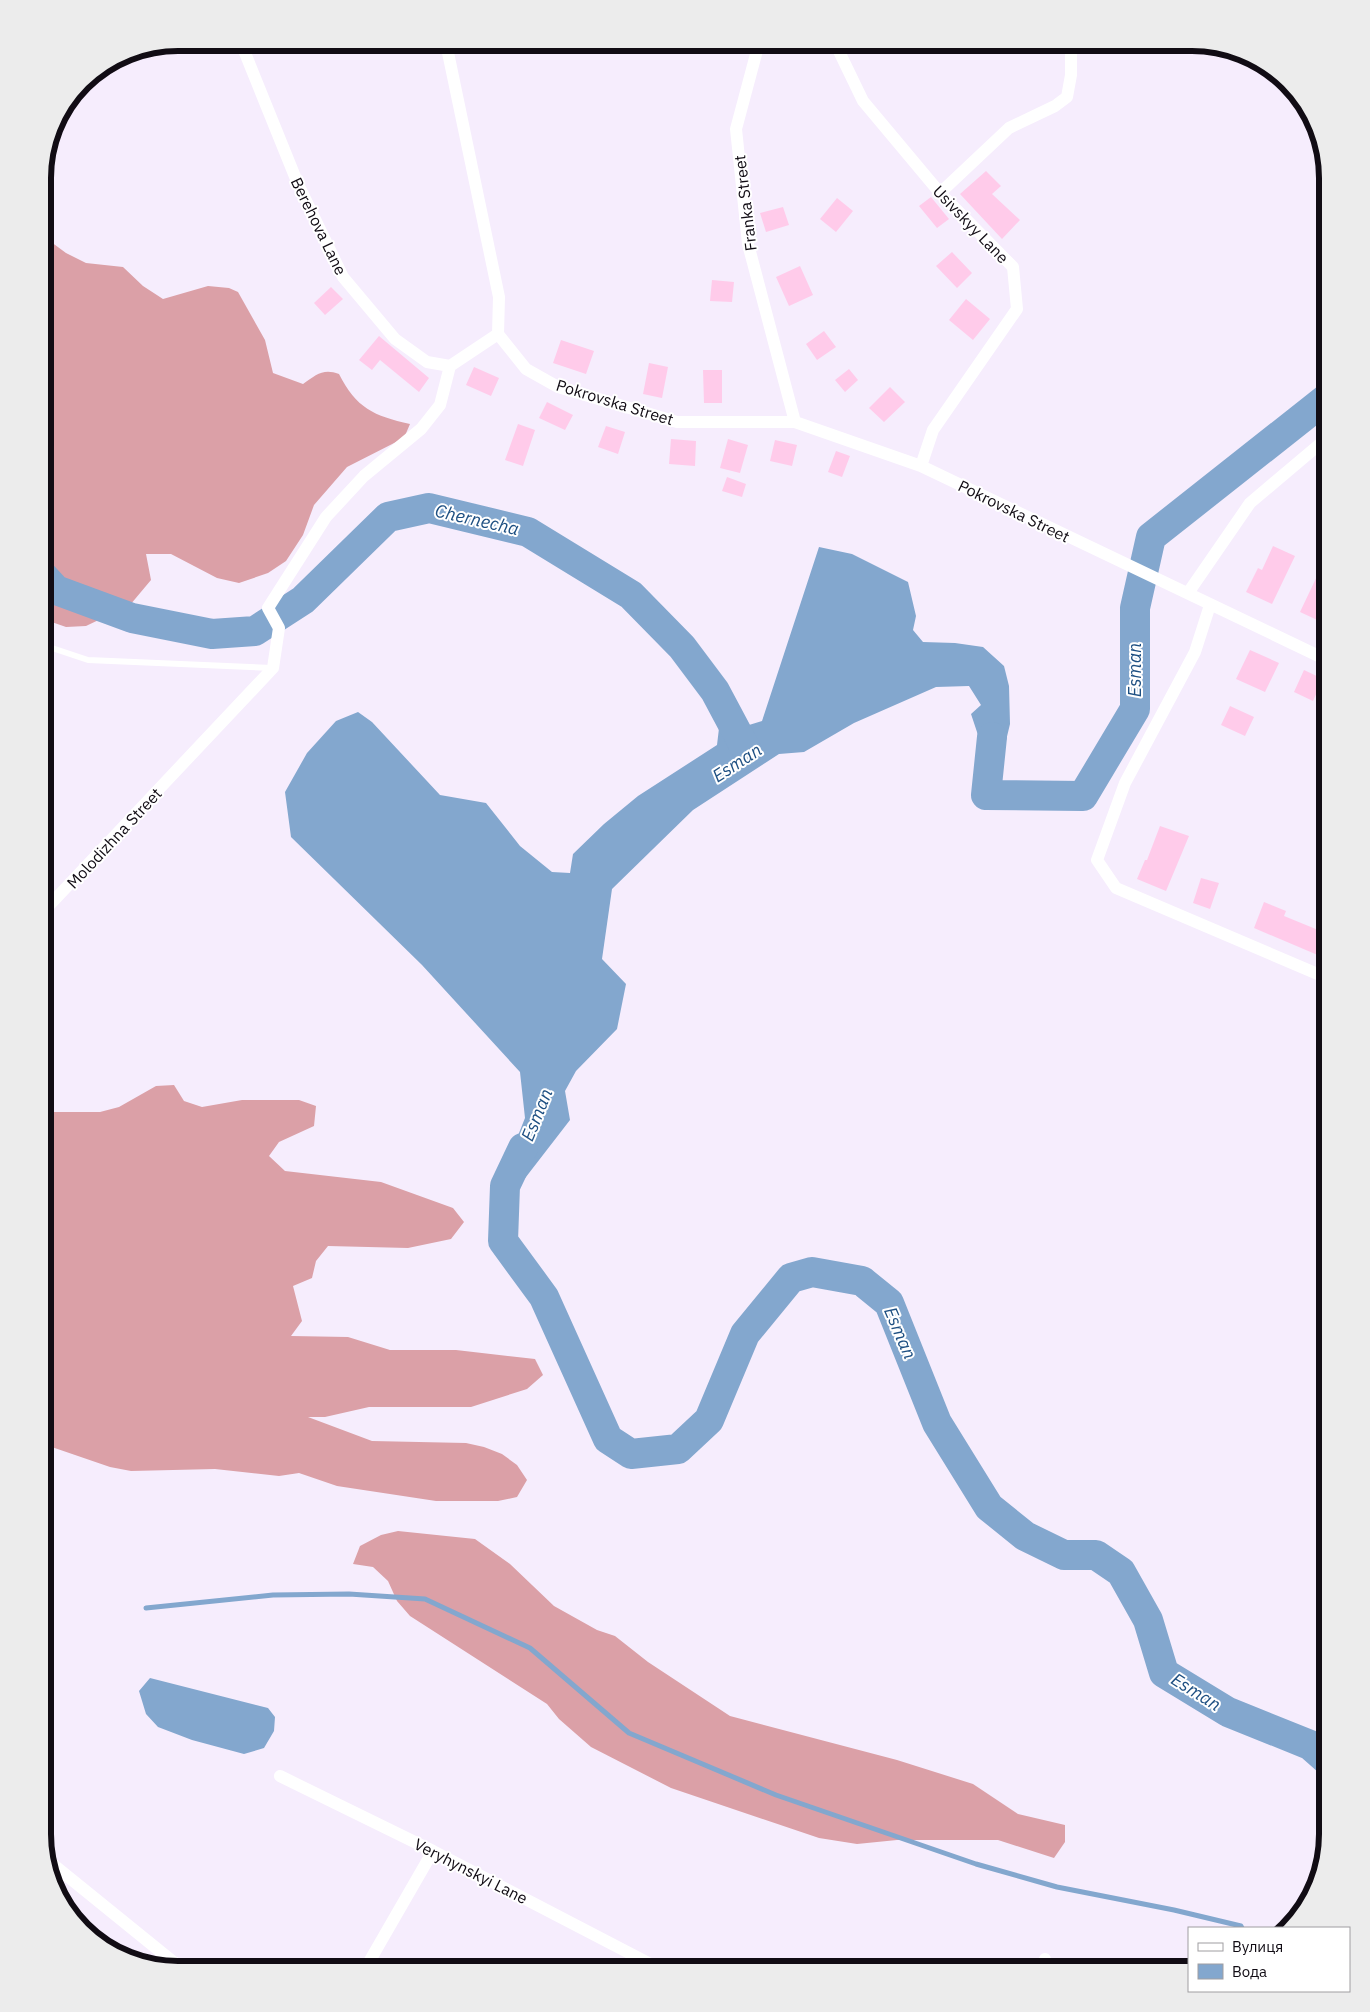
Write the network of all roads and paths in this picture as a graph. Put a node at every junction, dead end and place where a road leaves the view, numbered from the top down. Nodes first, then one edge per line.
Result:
1 (245, 51) edge
2 (448, 51) edge
3 (758, 52) edge
4 (839, 52) edge
5 (1072, 52) edge
6 (940, 193) junction
7 (498, 334) junction
8 (450, 366) junction
9 (795, 422) junction
10 (1319, 446) edge
11 (920, 466) junction
12 (1188, 593) junction
13 (1210, 605) junction
14 (52, 648) edge
15 (1319, 656) edge
16 (273, 668) junction
17 (52, 903) edge
18 (1319, 974) edge
19 (280, 1776) dead end
20 (433, 1851) junction
21 (56, 1867) edge
22 (165, 1959) edge
23 (369, 1960) edge
24 (644, 1960) edge

1 - 8 street, Berehova Lane
2 - 7 street
3 - 9 street, Franka Street
4 - 6 street, Usivskyy Lane
5 - 6 street
6 - 11 street, Usivskyy Lane
7 - 8 street
7 - 9 street, Pokrovska Street
8 - 16 street
9 - 11 street, Pokrovska Street
10 - 12 street
11 - 12 street, Pokrovska Street
12 - 13 street, Pokrovska Street
13 - 15 street, Pokrovska Street
13 - 18 street
14 - 16 lane
16 - 17 street, Molodizhna Street
19 - 20 street, Veryhynskyi Lane
20 - 23 street
20 - 24 street, Veryhynskyi Lane
21 - 22 street

